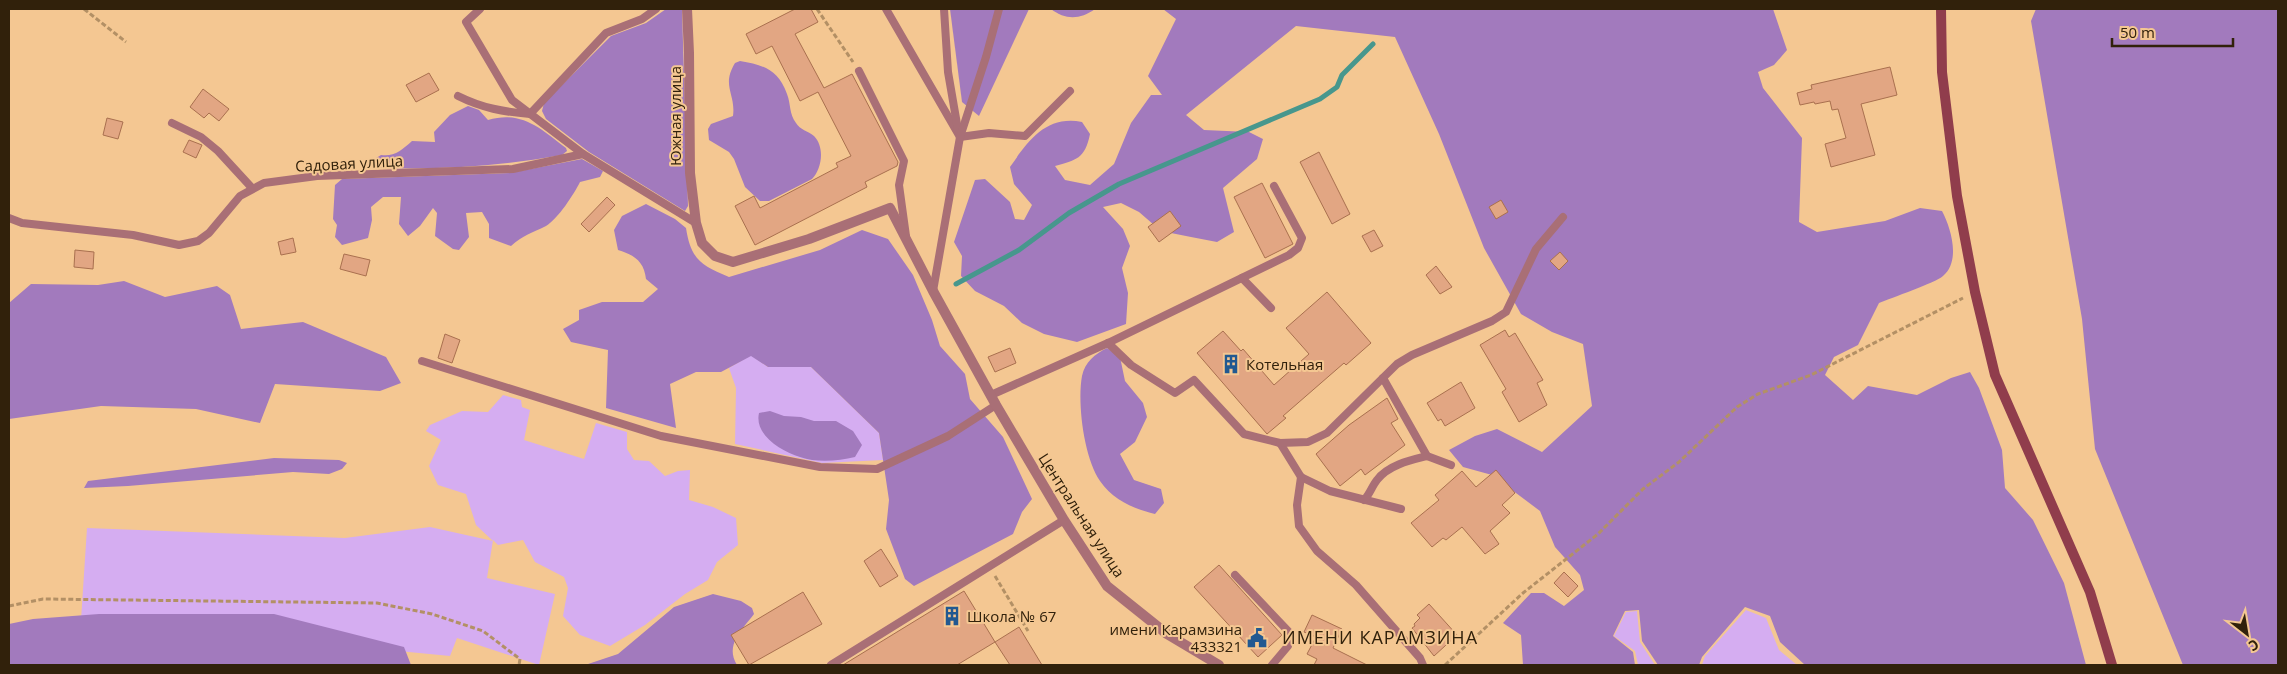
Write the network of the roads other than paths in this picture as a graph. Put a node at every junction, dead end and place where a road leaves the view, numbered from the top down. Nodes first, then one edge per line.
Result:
1 (480, 9) edge
2 (656, 9) edge
3 (687, 9) edge
4 (886, 9) edge
5 (944, 9) edge
6 (999, 9) edge
7 (1942, 9) edge
8 (859, 71) road end
9 (1070, 91) dead end
10 (458, 96) dead end
11 (530, 114) junction
12 (172, 123) dead end
13 (960, 137) junction
14 (583, 154) junction
15 (1274, 186) dead end
16 (252, 188) junction
17 (1563, 217) dead end
18 (9, 218) edge
19 (696, 224) junction
20 (906, 238) junction
21 (1242, 278) junction
22 (933, 291) junction
23 (1271, 308) dead end
24 (1108, 343) junction
25 (422, 361) dead end
26 (1383, 378) junction
27 (991, 395) junction
28 (996, 405) junction
29 (1280, 443) junction
30 (1427, 456) junction
31 (1451, 465) dead end
32 (1301, 477) junction
33 (1364, 500) junction
34 (1401, 509) dead end
35 (1064, 520) junction
36 (1235, 575) dead end
37 (830, 665) edge
38 (1219, 665) edge
39 (1272, 665) edge
40 (1423, 665) edge
41 (2112, 665) edge

1 - 11 lane
2 - 11 lane
3 - 19 street, Южная улица
4 - 13 lane
5 - 13 lane
6 - 13 lane
7 - 41 street
8 - 20 lane
9 - 13 lane
10 - 11 lane
11 - 14 lane
12 - 16 lane
13 - 22 lane
14 - 16 lane, Садовая улица
14 - 19 lane
15 - 21 lane
16 - 18 lane, Садовая улица
17 - 26 lane
19 - 20 street, Южная улица
20 - 22 street, Центральная улица
21 - 23 lane
21 - 24 lane
22 - 27 street, Центральная улица
24 - 27 lane
24 - 29 lane
25 - 28 lane
26 - 29 lane
26 - 30 lane
27 - 28 street, Центральная улица
28 - 35 street, Центральная улица
29 - 32 lane
30 - 31 lane
30 - 33 lane
32 - 33 lane
32 - 40 lane
33 - 34 lane
35 - 37 lane
35 - 38 street, Центральная улица
36 - 39 lane

